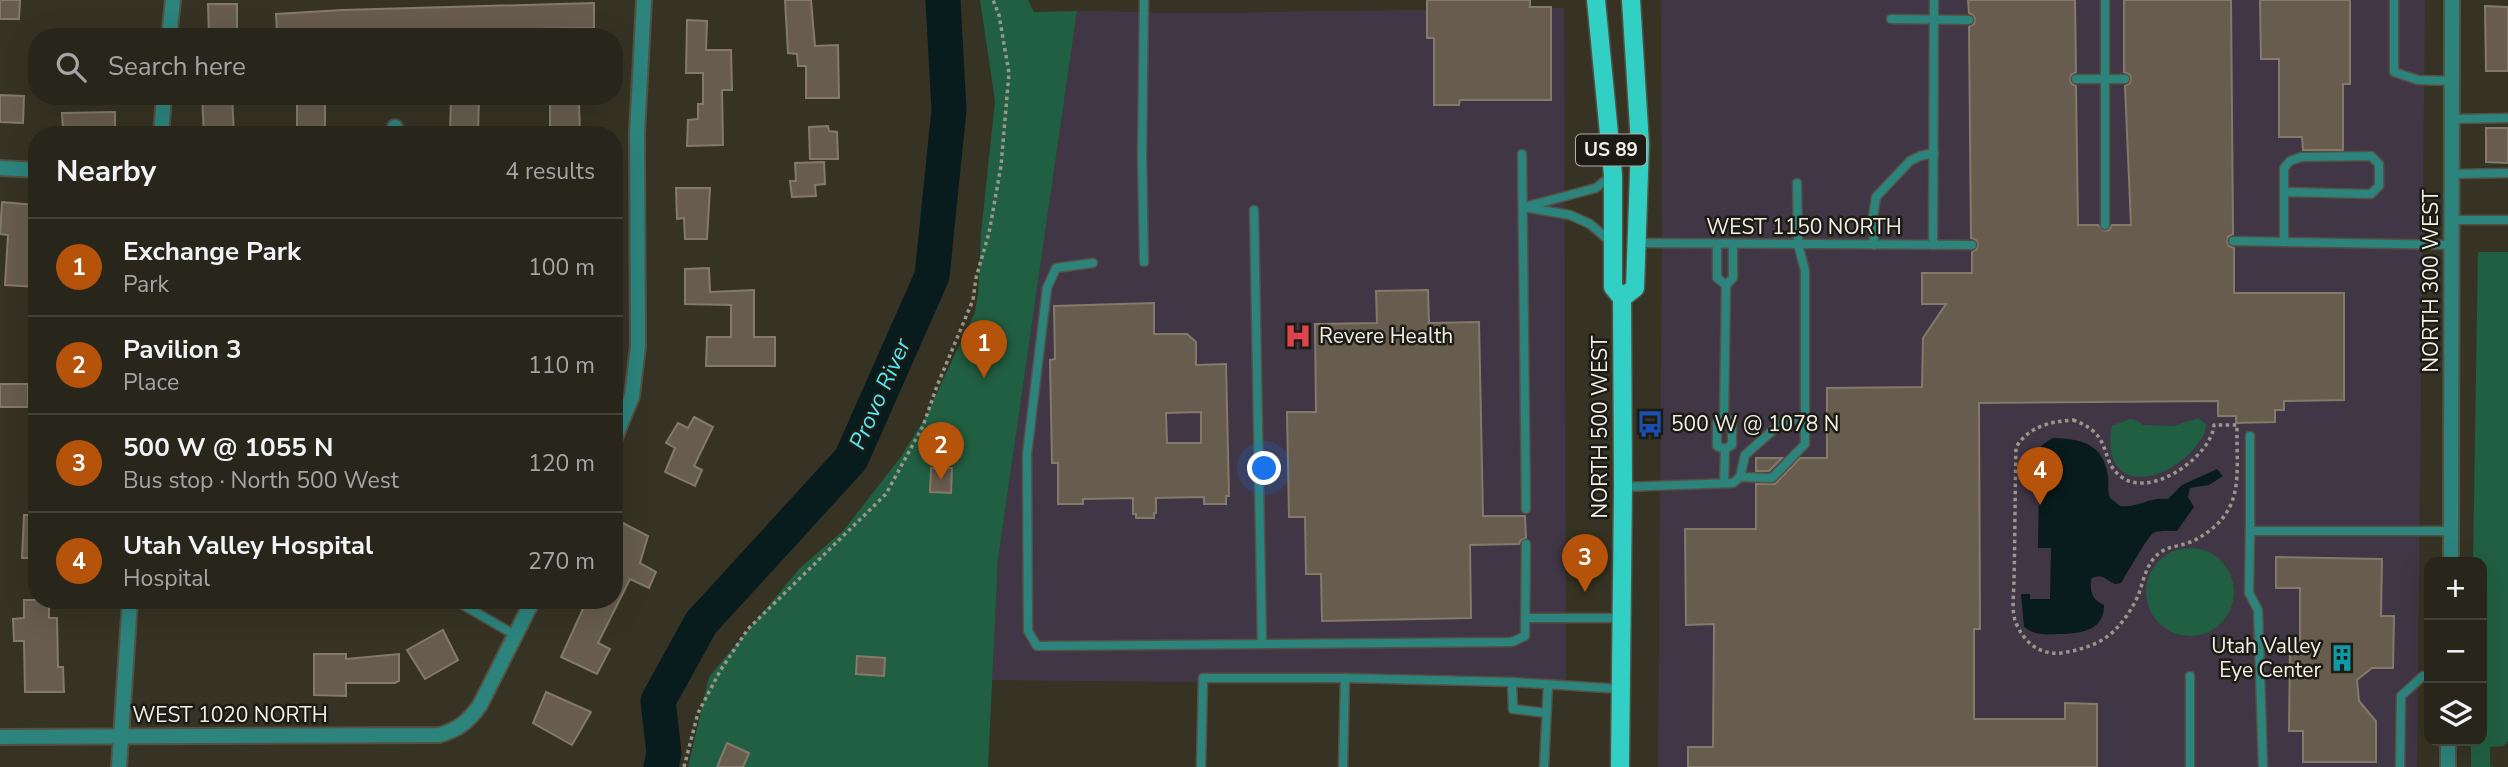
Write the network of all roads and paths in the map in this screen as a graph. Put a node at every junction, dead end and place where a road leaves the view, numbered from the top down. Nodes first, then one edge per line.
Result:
1 (173, 0) edge
2 (644, 0) edge
3 (993, 0) edge
4 (1144, 0) edge
5 (1596, 0) edge
6 (1631, 0) edge
7 (1934, 0) edge
8 (2105, 0) edge
9 (2394, 0) edge
10 (2452, 0) edge
11 (1891, 19) dead end
12 (1969, 20) dead end
13 (1934, 21) junction
14 (170, 28) edge
15 (2076, 79) dead end
16 (2105, 79) junction
17 (2124, 79) dead end
18 (2453, 82) junction
19 (163, 105) edge
20 (2508, 118) edge
21 (2452, 119) junction
22 (162, 126) edge
23 (1934, 153) junction
24 (1522, 154) dead end
25 (0, 168) edge
26 (28, 170) edge
27 (2508, 173) edge
28 (1613, 174) junction
29 (2452, 174) junction
30 (1797, 183) dead end
31 (2284, 192) junction
32 (1523, 207) junction
33 (1254, 210) dead end
34 (2452, 220) junction
35 (2508, 220) edge
36 (2105, 225) dead end
37 (2233, 241) dead end
38 (2284, 242) junction
39 (1612, 243) junction
40 (1636, 243) junction
41 (1717, 244) junction
42 (1733, 244) junction
43 (1798, 244) junction
44 (1874, 245) junction
45 (1933, 245) junction
46 (1972, 245) dead end
47 (2452, 245) junction
48 (1144, 262) dead end
49 (1093, 263) dead end
50 (1726, 285) junction
51 (1622, 298) junction
52 (623, 418) edge
53 (1724, 418) junction
54 (1805, 418) junction
55 (2237, 425) joint
56 (2250, 436) dead end
57 (1725, 449) junction
58 (1740, 477) junction
59 (1724, 483) junction
60 (1623, 486) junction
61 (1526, 509) dead end
62 (2250, 531) junction
63 (2451, 531) junction
64 (1526, 544) dead end
65 (2451, 557) edge
66 (129, 609) edge
67 (471, 609) edge
68 (528, 609) edge
69 (1525, 618) junction
70 (1622, 618) junction
71 (515, 635) junction
72 (1262, 644) junction
73 (2190, 676) dead end
74 (2424, 676) edge
75 (1345, 678) junction
76 (1512, 682) junction
77 (1548, 685) junction
78 (1621, 689) junction
79 (1546, 713) junction
80 (0, 737) edge
81 (121, 737) junction
82 (2448, 746) edge
83 (119, 767) edge
84 (684, 767) edge
85 (1201, 767) edge
86 (1343, 767) edge
87 (1544, 767) edge
88 (1620, 767) edge
89 (2190, 767) edge
90 (2263, 767) edge
91 (2400, 767) edge
92 (2448, 767) edge

1 - 14 street
2 - 52 street
3 - 84 path
4 - 48 lane
5 - 28 main road, NORTH 500 WEST / US 89
6 - 40 main road, NORTH 500 WEST / US 89
7 - 13 lane
8 - 16 lane
9 - 18 lane
10 - 18 street, NORTH 300 WEST
11 - 13 lane
12 - 13 lane
13 - 23 lane
15 - 16 lane
16 - 17 lane
16 - 36 lane
18 - 21 street, NORTH 300 WEST
19 - 22 street
20 - 21 lane
21 - 29 street, NORTH 300 WEST
23 - 44 lane
23 - 45 lane
24 - 32 lane
25 - 26 street
27 - 29 lane
28 - 32 lane
28 - 39 main road, NORTH 500 WEST / US 89
29 - 34 street, NORTH 300 WEST
30 - 43 lane
31 - 31 lane
31 - 38 lane
32 - 39 lane
32 - 61 lane
33 - 72 lane
34 - 35 lane
34 - 47 street, NORTH 300 WEST
37 - 38 lane
38 - 47 lane
39 - 51 main road, NORTH 500 WEST / US 89
40 - 41 lane, WEST 1150 NORTH
40 - 51 main road, NORTH 500 WEST / US 89
41 - 42 lane, WEST 1150 NORTH
41 - 50 lane
42 - 43 lane, WEST 1150 NORTH
42 - 50 lane
43 - 44 lane, WEST 1150 NORTH
43 - 54 lane
44 - 45 lane, WEST 1150 NORTH
45 - 46 lane, WEST 1150 NORTH
47 - 63 street, NORTH 300 WEST
49 - 72 lane
50 - 53 lane
51 - 60 main road, NORTH 500 WEST / US 89
53 - 57 lane
53 - 57 lane
54 - 58 lane
54 - 58 lane
55 - 55 path
56 - 62 lane
57 - 59 lane
58 - 59 lane
59 - 60 lane
60 - 70 main road, NORTH 500 WEST / US 89
62 - 63 lane
62 - 90 lane
63 - 65 street, NORTH 300 WEST
64 - 69 lane
66 - 81 street
67 - 71 lane
68 - 71 street
69 - 70 lane
69 - 72 lane
70 - 78 main road, NORTH 500 WEST / US 89
71 - 81 street, WEST 1020 NORTH
73 - 89 lane
74 - 91 lane
75 - 76 lane
75 - 85 lane
75 - 86 lane
76 - 77 lane
76 - 79 lane
77 - 78 lane
77 - 79 lane
78 - 88 main road, NORTH 500 WEST / US 89
79 - 87 lane
80 - 81 street, WEST 1020 NORTH
81 - 83 street
82 - 92 street

